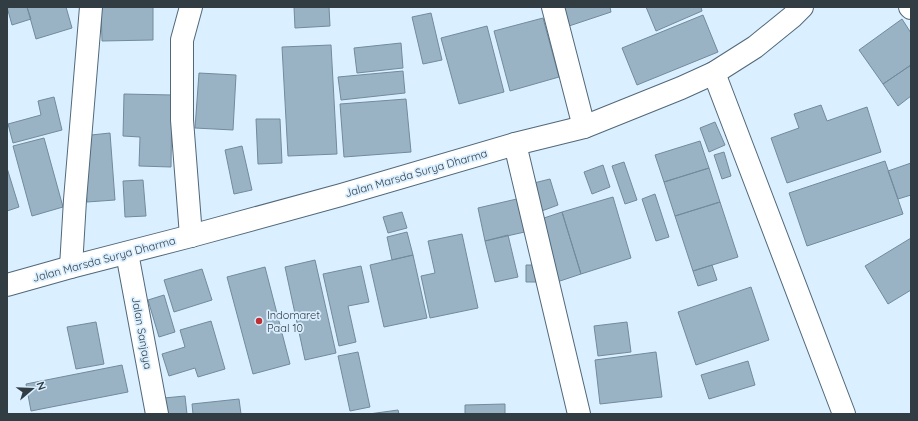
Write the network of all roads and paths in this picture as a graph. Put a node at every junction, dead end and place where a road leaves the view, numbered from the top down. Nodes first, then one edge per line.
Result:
1 (91, 7) edge
2 (191, 7) edge
3 (553, 7) edge
4 (802, 7) edge
5 (714, 73) junction
6 (584, 126) junction
7 (515, 144) junction
8 (191, 236) junction
9 (127, 252) junction
10 (71, 267) junction
11 (7, 285) edge
12 (156, 414) edge
13 (579, 414) edge
14 (844, 414) edge

1 - 10 main road
2 - 8 main road
3 - 6 main road
4 - 5 main road, Jalan Marsda Surya Dharma
5 - 6 main road, Jalan Marsda Surya Dharma
5 - 14 main road
6 - 7 main road, Jalan Marsda Surya Dharma
7 - 8 main road, Jalan Marsda Surya Dharma
7 - 13 main road
8 - 9 main road, Jalan Marsda Surya Dharma
9 - 10 main road, Jalan Marsda Surya Dharma
9 - 12 main road, Jalan Sanjaya
10 - 11 main road, Jalan Marsda Surya Dharma

